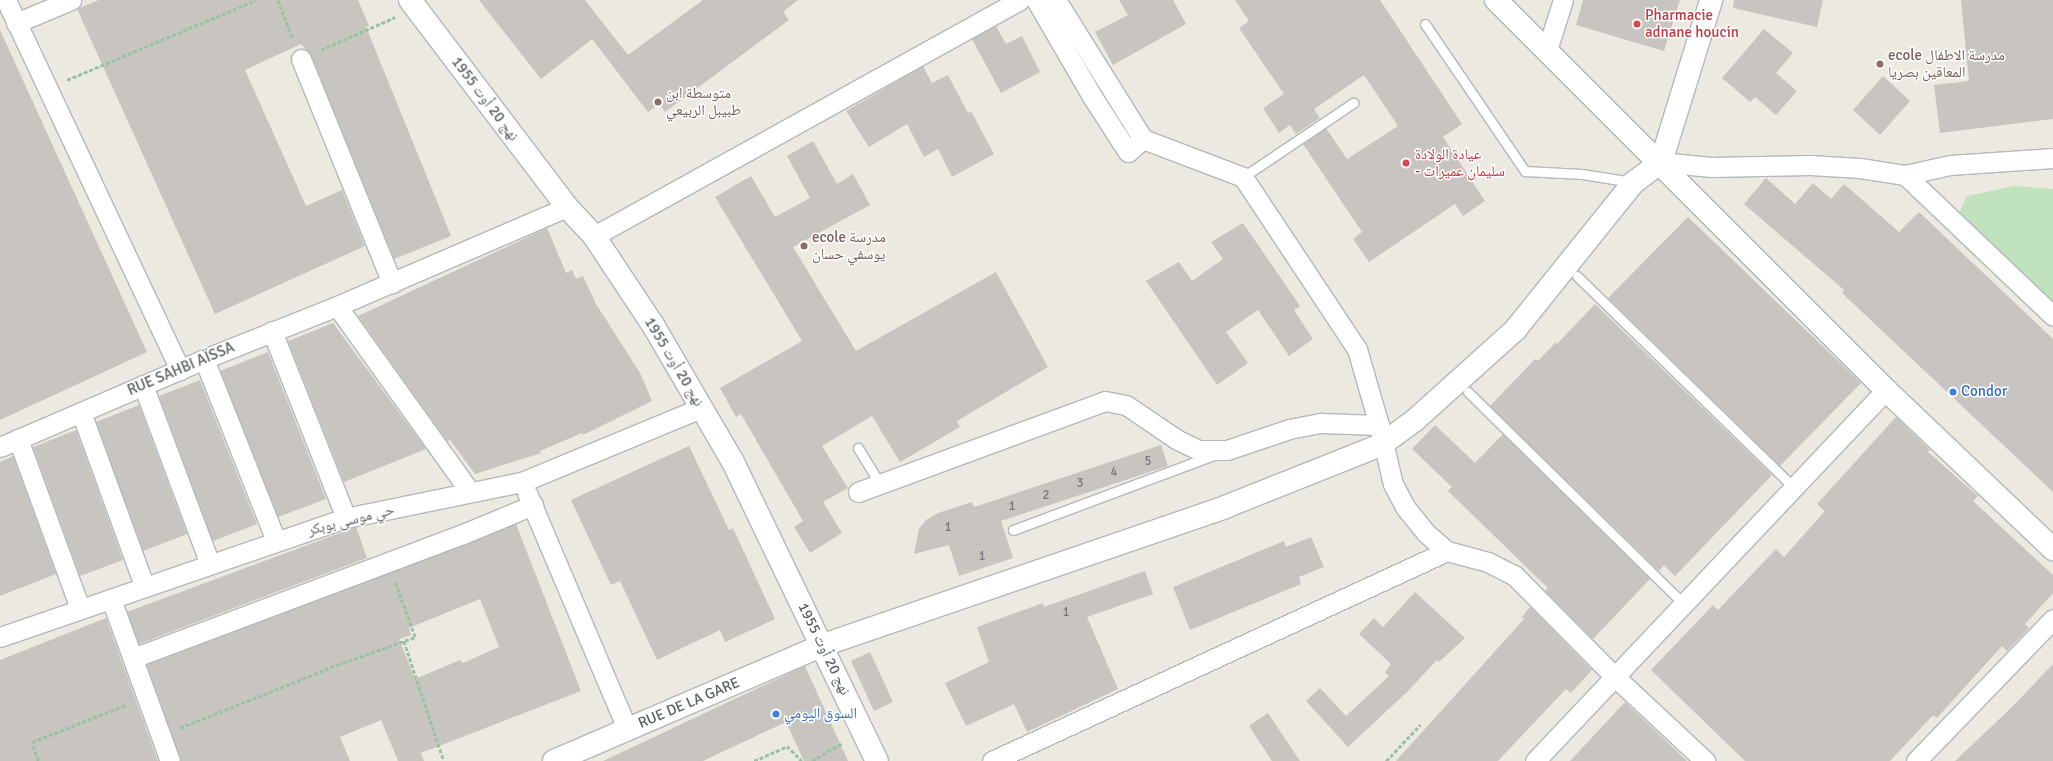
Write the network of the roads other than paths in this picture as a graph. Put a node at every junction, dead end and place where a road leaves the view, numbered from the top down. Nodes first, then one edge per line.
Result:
1 (6, 0) edge
2 (72, 0) edge
3 (1020, 0) edge
4 (1036, 0) edge
5 (1056, 0) edge
6 (1496, 0) edge
7 (1562, 0) edge
8 (1711, 0) edge
9 (413, 4) edge
10 (16, 23) junction
11 (1425, 24) dead end
12 (1547, 50) junction
13 (301, 59) road end
14 (1352, 103) dead end
15 (1142, 139) junction
16 (2053, 158) edge
17 (1661, 162) junction
18 (1905, 175) junction
19 (1242, 177) junction
20 (1633, 183) junction
21 (567, 207) junction
22 (594, 236) junction
23 (1577, 276) dead end
24 (392, 283) junction
25 (337, 306) junction
26 (2053, 316) edge
27 (272, 331) junction
28 (204, 359) junction
29 (180, 370) junction
30 (143, 385) junction
31 (1886, 390) junction
32 (1468, 392) dead end
33 (701, 408) junction
34 (81, 412) junction
35 (1380, 435) junction
36 (18, 439) junction
37 (0, 447) edge
38 (858, 448) dead end
39 (1227, 450) junction
40 (522, 482) junction
41 (880, 484) junction
42 (1793, 487) junction
43 (470, 492) junction
44 (858, 492) dead end
45 (533, 505) junction
46 (346, 518) junction
47 (1013, 530) dead end
48 (276, 541) junction
49 (2053, 549) edge
50 (1447, 551) junction
51 (210, 564) junction
52 (144, 585) junction
53 (111, 598) junction
54 (1683, 603) junction
55 (80, 608) junction
56 (2053, 619) edge
57 (0, 637) edge
58 (823, 645) junction
59 (133, 658) junction
60 (1614, 676) junction
61 (627, 729) junction
62 (170, 761) edge
63 (554, 761) edge
64 (877, 761) edge
65 (992, 761) edge
66 (1535, 761) edge
67 (1705, 761) edge
68 (1916, 761) edge

1 - 10 street
2 - 10 street
3 - 22 street
4 - 15 street
5 - 15 street
6 - 12 street
7 - 12 street
8 - 17 street
9 - 21 street, نهج 20 أوت 1955
10 - 29 street
11 - 20 lane
12 - 17 street
13 - 24 street
14 - 19 lane
15 - 19 street
16 - 18 street
17 - 18 street
17 - 20 street, RUE DE LA GARE
17 - 31 street
18 - 26 street
19 - 35 street
20 - 35 street, RUE DE LA GARE
21 - 22 street, نهج 20 أوت 1955
21 - 24 street, RUE SAHBI AÏSSA
22 - 33 street, نهج 20 أوت 1955
23 - 42 lane
24 - 25 street, RUE SAHBI AÏSSA
25 - 27 street, RUE SAHBI AÏSSA
25 - 43 street
27 - 28 street, RUE SAHBI AÏSSA
27 - 46 street
28 - 29 street, RUE SAHBI AÏSSA
28 - 48 street
29 - 30 street, RUE SAHBI AÏSSA
30 - 34 street, RUE SAHBI AÏSSA
30 - 51 street
31 - 42 street
31 - 49 street
32 - 54 lane
33 - 40 street, حي موسى بوبكر
33 - 58 street, نهج 20 أوت 1955
34 - 36 street, RUE SAHBI AÏSSA
34 - 52 street
35 - 39 street
35 - 50 street
35 - 58 street, RUE DE LA GARE
36 - 37 street, RUE SAHBI AÏSSA
36 - 55 street
38 - 41 lane
39 - 41 street
39 - 47 lane
40 - 43 street, حي موسى بوبكر
40 - 45 street
41 - 44 street
42 - 54 street
43 - 46 street, حي موسى بوبكر
45 - 59 street
45 - 61 street
46 - 48 street, حي موسى بوبكر
48 - 51 street, حي موسى بوبكر
50 - 60 street
50 - 65 street
51 - 52 street, حي موسى بوبكر
52 - 53 street, حي موسى بوبكر
53 - 55 street, حي موسى بوبكر
53 - 59 street
54 - 60 street
55 - 57 street, حي موسى بوبكر
56 - 68 street
58 - 61 street, RUE DE LA GARE
58 - 64 street, نهج 20 أوت 1955
59 - 62 street
60 - 66 street
60 - 67 street
61 - 63 street, RUE DE LA GARE

